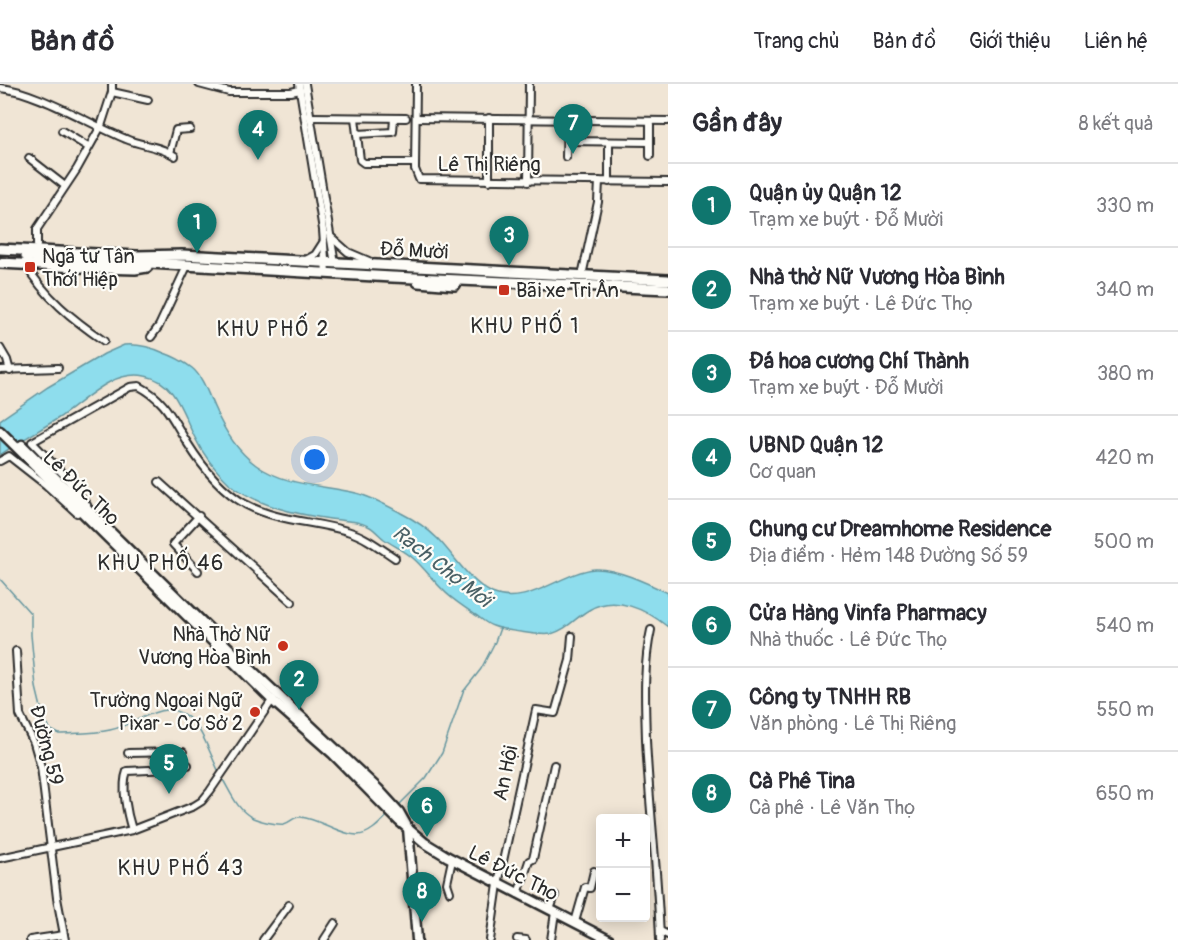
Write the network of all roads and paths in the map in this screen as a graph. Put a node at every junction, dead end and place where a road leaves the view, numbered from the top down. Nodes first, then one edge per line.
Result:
1 (112, 84) edge
2 (199, 84) edge
3 (305, 84) edge
4 (416, 84) edge
5 (529, 84) edge
6 (300, 87) edge
7 (0, 88) edge
8 (112, 92) junction
9 (148, 100) dead end
10 (310, 117) junction
11 (355, 118) junction
12 (394, 118) junction
13 (406, 118) dead end
14 (416, 118) junction
15 (489, 118) junction
16 (529, 118) junction
17 (567, 119) junction
18 (650, 121) junction
19 (668, 121) edge
20 (98, 127) junction
21 (190, 129) dead end
22 (62, 131) dead end
23 (357, 134) junction
24 (567, 141) junction
25 (609, 142) junction
26 (650, 142) junction
27 (88, 147) junction
28 (650, 156) dead end
29 (566, 157) dead end
30 (29, 158) dead end
31 (415, 163) junction
32 (489, 181) junction
33 (599, 181) junction
34 (528, 182) junction
35 (609, 182) junction
36 (668, 182) edge
37 (65, 186) junction
38 (330, 236) junction
39 (324, 241) junction
40 (0, 244) edge
41 (37, 245) junction
42 (0, 249) edge
43 (0, 255) edge
44 (137, 259) junction
45 (159, 259) junction
46 (304, 261) junction
47 (369, 261) junction
48 (330, 262) junction
49 (0, 263) edge
50 (24, 264) junction
51 (358, 265) junction
52 (187, 266) junction
53 (583, 271) junction
54 (328, 273) junction
55 (668, 275) edge
56 (392, 277) junction
57 (668, 280) edge
58 (668, 289) edge
59 (668, 295) edge
60 (151, 337) dead end
61 (104, 341) dead end
62 (0, 348) edge
63 (58, 368) dead end
64 (0, 370) edge
65 (10, 371) junction
66 (0, 423) edge
67 (0, 431) edge
68 (27, 448) junction
69 (0, 461) edge
70 (159, 482) dead end
71 (199, 516) junction
72 (82, 518) dead end
73 (395, 558) dead end
74 (198, 571) dead end
75 (292, 602) dead end
76 (184, 608) junction
77 (651, 630) dead end
78 (572, 636) dead end
79 (16, 651) dead end
80 (274, 697) junction
81 (183, 752) dead end
82 (128, 753) dead end
83 (188, 765) dead end
84 (554, 765) dead end
85 (408, 828) junction
86 (132, 830) junction
87 (416, 835) junction
88 (425, 843) junction
89 (50, 847) junction
90 (411, 854) junction
91 (0, 858) edge
92 (452, 860) junction
93 (594, 871) dead end
94 (498, 884) junction
95 (450, 892) dead end
96 (518, 894) junction
97 (555, 895) dead end
98 (289, 905) dead end
99 (553, 911) junction
100 (575, 922) junction
101 (334, 923) dead end
102 (660, 931) junction
103 (668, 935) edge
104 (64, 937) edge
105 (517, 939) edge
106 (30, 940) edge
107 (263, 940) edge
108 (324, 940) edge
109 (417, 940) edge
110 (490, 940) edge
111 (526, 940) edge
112 (551, 940) edge
113 (608, 940) edge
114 (660, 940) edge

1 - 8 street
2 - 6 street
3 - 10 street
4 - 14 street
5 - 16 street
6 - 39 street
7 - 20 street
8 - 9 street
8 - 20 street
10 - 11 street
10 - 38 street
11 - 12 street
11 - 23 street
12 - 13 street
12 - 23 street
14 - 15 street
14 - 31 street
15 - 16 street
15 - 32 street
16 - 17 street
16 - 34 street
17 - 18 street
17 - 24 street
18 - 19 street
18 - 26 street
20 - 21 street
20 - 27 street
22 - 27 street
23 - 31 street
24 - 25 street
24 - 29 street
25 - 26 street
25 - 35 street
26 - 28 street
27 - 37 street
30 - 37 street
31 - 32 street, Lê Thị Riêng
32 - 34 street, Lê Thị Riêng
33 - 34 street, Lê Thị Riêng
33 - 35 street, Lê Thị Riêng
33 - 53 street
35 - 36 street, Lê Thị Riêng
37 - 41 street
38 - 47 street
38 - 48 street
39 - 46 street
39 - 48 street
40 - 41 highway, Đỗ Mười
41 - 45 highway, Đỗ Mười
42 - 44 highway
43 - 44 highway
44 - 45 highway, Đỗ Mười
45 - 46 highway, Đỗ Mười
45 - 50 highway, Đỗ Mười
45 - 52 highway, Đỗ Mười
46 - 48 highway, Đỗ Mười
47 - 51 highway
47 - 53 highway, Đỗ Mười
48 - 51 highway, Đỗ Mười
48 - 54 street
49 - 50 highway, Đỗ Mười
50 - 61 street
51 - 57 highway, Đỗ Mười
52 - 54 highway, Đỗ Mười
52 - 60 street
53 - 55 highway, Đỗ Mười
54 - 56 highway, Đỗ Mười
56 - 58 highway, Đỗ Mười
56 - 59 highway, Đỗ Mười
62 - 65 street
63 - 65 street
64 - 65 street
66 - 68 main road
67 - 68 main road
68 - 73 street
68 - 76 main road, Lê Đức Thọ
68 - 76 main road, Lê Đức Thọ
69 - 72 street, Lê Đức Thọ
70 - 71 street
71 - 74 street
71 - 75 street
76 - 80 main road, Lê Đức Thọ
77 - 102 street
78 - 94 street, An Hội
79 - 89 street, Đường 59
80 - 85 main road, Lê Đức Thọ
80 - 86 street
81 - 82 street
83 - 86 street
84 - 96 street
85 - 87 main road, Lê Đức Thọ
85 - 90 main road
86 - 89 street
87 - 88 main road, Lê Đức Thọ
87 - 90 main road
88 - 90 main road
88 - 92 main road, Lê Đức Thọ
89 - 91 street
89 - 104 street, Đường 59
90 - 109 main road
92 - 94 main road, Lê Đức Thọ
92 - 95 street
93 - 100 street
94 - 96 main road, Lê Đức Thọ
94 - 110 street, An Hội
96 - 99 main road, Lê Đức Thọ
97 - 99 street
98 - 107 street
99 - 100 main road, Lê Đức Thọ
99 - 112 street
100 - 113 main road, Lê Đức Thọ
101 - 108 street
102 - 103 street
102 - 114 street
104 - 106 street
105 - 111 street

